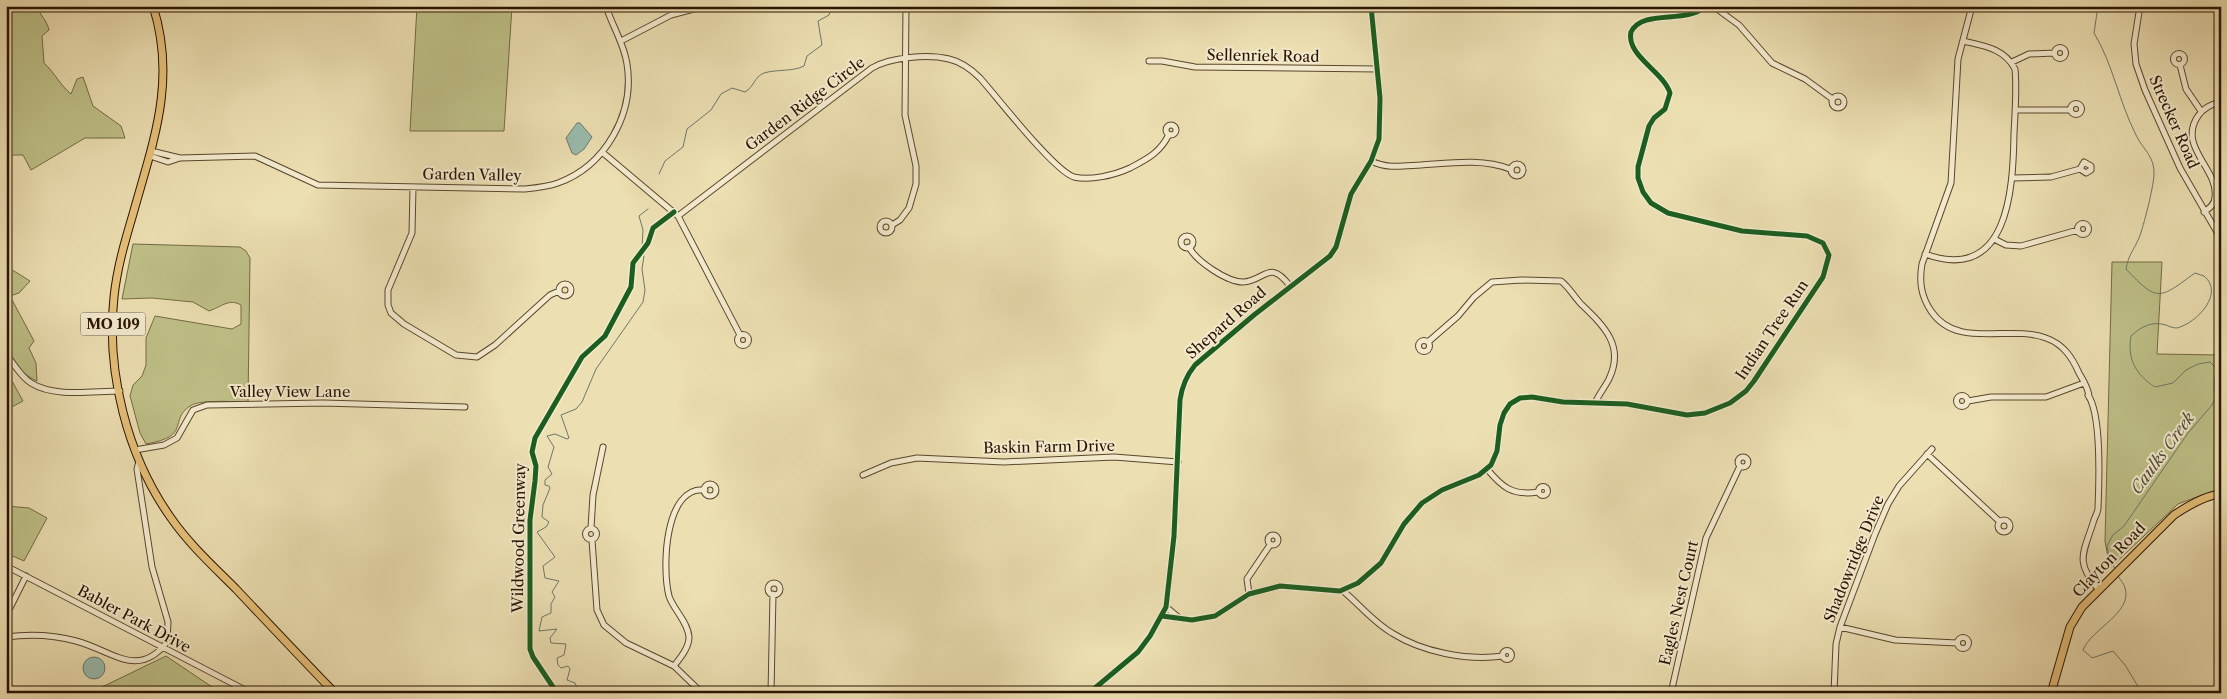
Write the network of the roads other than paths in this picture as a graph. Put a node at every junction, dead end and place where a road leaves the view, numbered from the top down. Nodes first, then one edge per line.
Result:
1 (153, 6) edge
2 (606, 6) edge
3 (705, 6) edge
4 (906, 6) edge
5 (1371, 6) edge
6 (1706, 6) edge
7 (1713, 6) edge
8 (1972, 6) edge
9 (2140, 6) edge
10 (621, 41) junction
11 (1963, 41) junction
12 (2054, 52) dead end
13 (905, 58) junction
14 (1149, 61) dead end
15 (2012, 62) junction
16 (2180, 65) dead end
17 (1377, 69) junction
18 (1832, 98) dead end
19 (2221, 102) edge
20 (2015, 110) junction
21 (2070, 110) dead end
22 (2201, 111) junction
23 (1169, 134) dead end
24 (602, 152) junction
25 (150, 153) junction
26 (1371, 161) junction
27 (1510, 169) dead end
28 (2080, 169) dead end
29 (2013, 178) junction
30 (414, 186) junction
31 (2204, 212) junction
32 (678, 216) junction
33 (892, 225) dead end
34 (2078, 230) dead end
35 (1994, 239) junction
36 (2221, 239) edge
37 (1189, 247) dead end
38 (1925, 254) junction
39 (1290, 286) junction
40 (559, 291) dead end
41 (740, 334) dead end
42 (1428, 342) dead end
43 (6, 354) edge
44 (2085, 386) junction
45 (120, 391) junction
46 (1968, 401) dead end
47 (1595, 403) junction
48 (465, 407) dead end
49 (603, 447) dead end
50 (1932, 449) dead end
51 (135, 450) junction
52 (1927, 454) junction
53 (139, 461) junction
54 (1178, 462) junction
55 (1740, 466) dead end
56 (1487, 469) junction
57 (864, 475) dead end
58 (704, 490) dead end
59 (1538, 492) dead end
60 (2221, 494) edge
61 (2207, 499) junction
62 (2221, 499) edge
63 (1999, 521) dead end
64 (1270, 544) dead end
65 (6, 566) edge
66 (26, 576) junction
67 (2098, 589) junction
68 (1342, 590) junction
69 (773, 594) dead end
70 (1249, 594) junction
71 (1166, 607) junction
72 (6, 616) edge
73 (1162, 616) junction
74 (1179, 617) junction
75 (2221, 626) edge
76 (1840, 627) junction
77 (6, 637) edge
78 (1957, 643) dead end
79 (162, 648) junction
80 (1503, 656) dead end
81 (674, 666) junction
82 (2221, 682) edge
83 (251, 693) edge
84 (335, 693) edge
85 (702, 693) edge
86 (771, 693) edge
87 (1089, 693) edge
88 (1671, 693) edge
89 (1834, 693) edge
90 (2051, 693) edge

1 - 25 main road, MO 109
2 - 10 street, Garden Valley
3 - 10 street
4 - 13 street
5 - 17 street, Shepard Road
6 - 47 street, Indian Tree Run
7 - 18 street
8 - 11 street
9 - 31 street, Strecker Road
10 - 24 street, Garden Valley
11 - 15 street
11 - 38 street
12 - 15 street
13 - 23 street, Garden Ridge Circle
13 - 32 street, Garden Ridge Circle
13 - 33 street
14 - 17 street, Sellenriek Road
15 - 20 street
16 - 22 street
17 - 26 street, Shepard Road
19 - 22 street
20 - 21 street
20 - 29 street
22 - 31 street
24 - 30 street, Garden Valley
24 - 32 street
25 - 30 street, Garden Valley
25 - 45 main road, MO 109
26 - 27 street
26 - 39 street, Shepard Road
28 - 29 street
29 - 35 street
30 - 40 street
31 - 36 street, Strecker Road
32 - 41 street
34 - 35 street
35 - 38 street
37 - 39 street
38 - 44 street
39 - 54 street, Shepard Road
42 - 47 street
43 - 45 street
44 - 46 street
44 - 67 street
45 - 51 main road, MO 109
47 - 56 street, Indian Tree Run
48 - 51 street, Valley View Lane
49 - 81 street
50 - 52 street, Shadowridge Drive
51 - 53 main road, MO 109
52 - 63 street
52 - 76 street, Shadowridge Drive
53 - 79 street
53 - 84 main road, MO 109
54 - 57 street, Baskin Farm Drive
54 - 71 street, Shepard Road
55 - 88 street, Eagles Nest Court
56 - 59 street
56 - 68 street
58 - 81 street
60 - 61 main road, Clayton Road
61 - 62 main road, Clayton Road
61 - 67 main road, Clayton Road
64 - 70 street
65 - 66 street, Babler Park Drive
66 - 72 street
66 - 79 street, Babler Park Drive
67 - 90 main road, Clayton Road
68 - 70 street
68 - 80 street
69 - 86 street
70 - 74 street
71 - 73 street, Shepard Road
71 - 74 street
73 - 74 street
73 - 87 street, Shepard Road
75 - 82 street
76 - 78 street
76 - 89 street, Shadowridge Drive
77 - 79 street
79 - 83 street, Babler Park Drive
81 - 85 street

